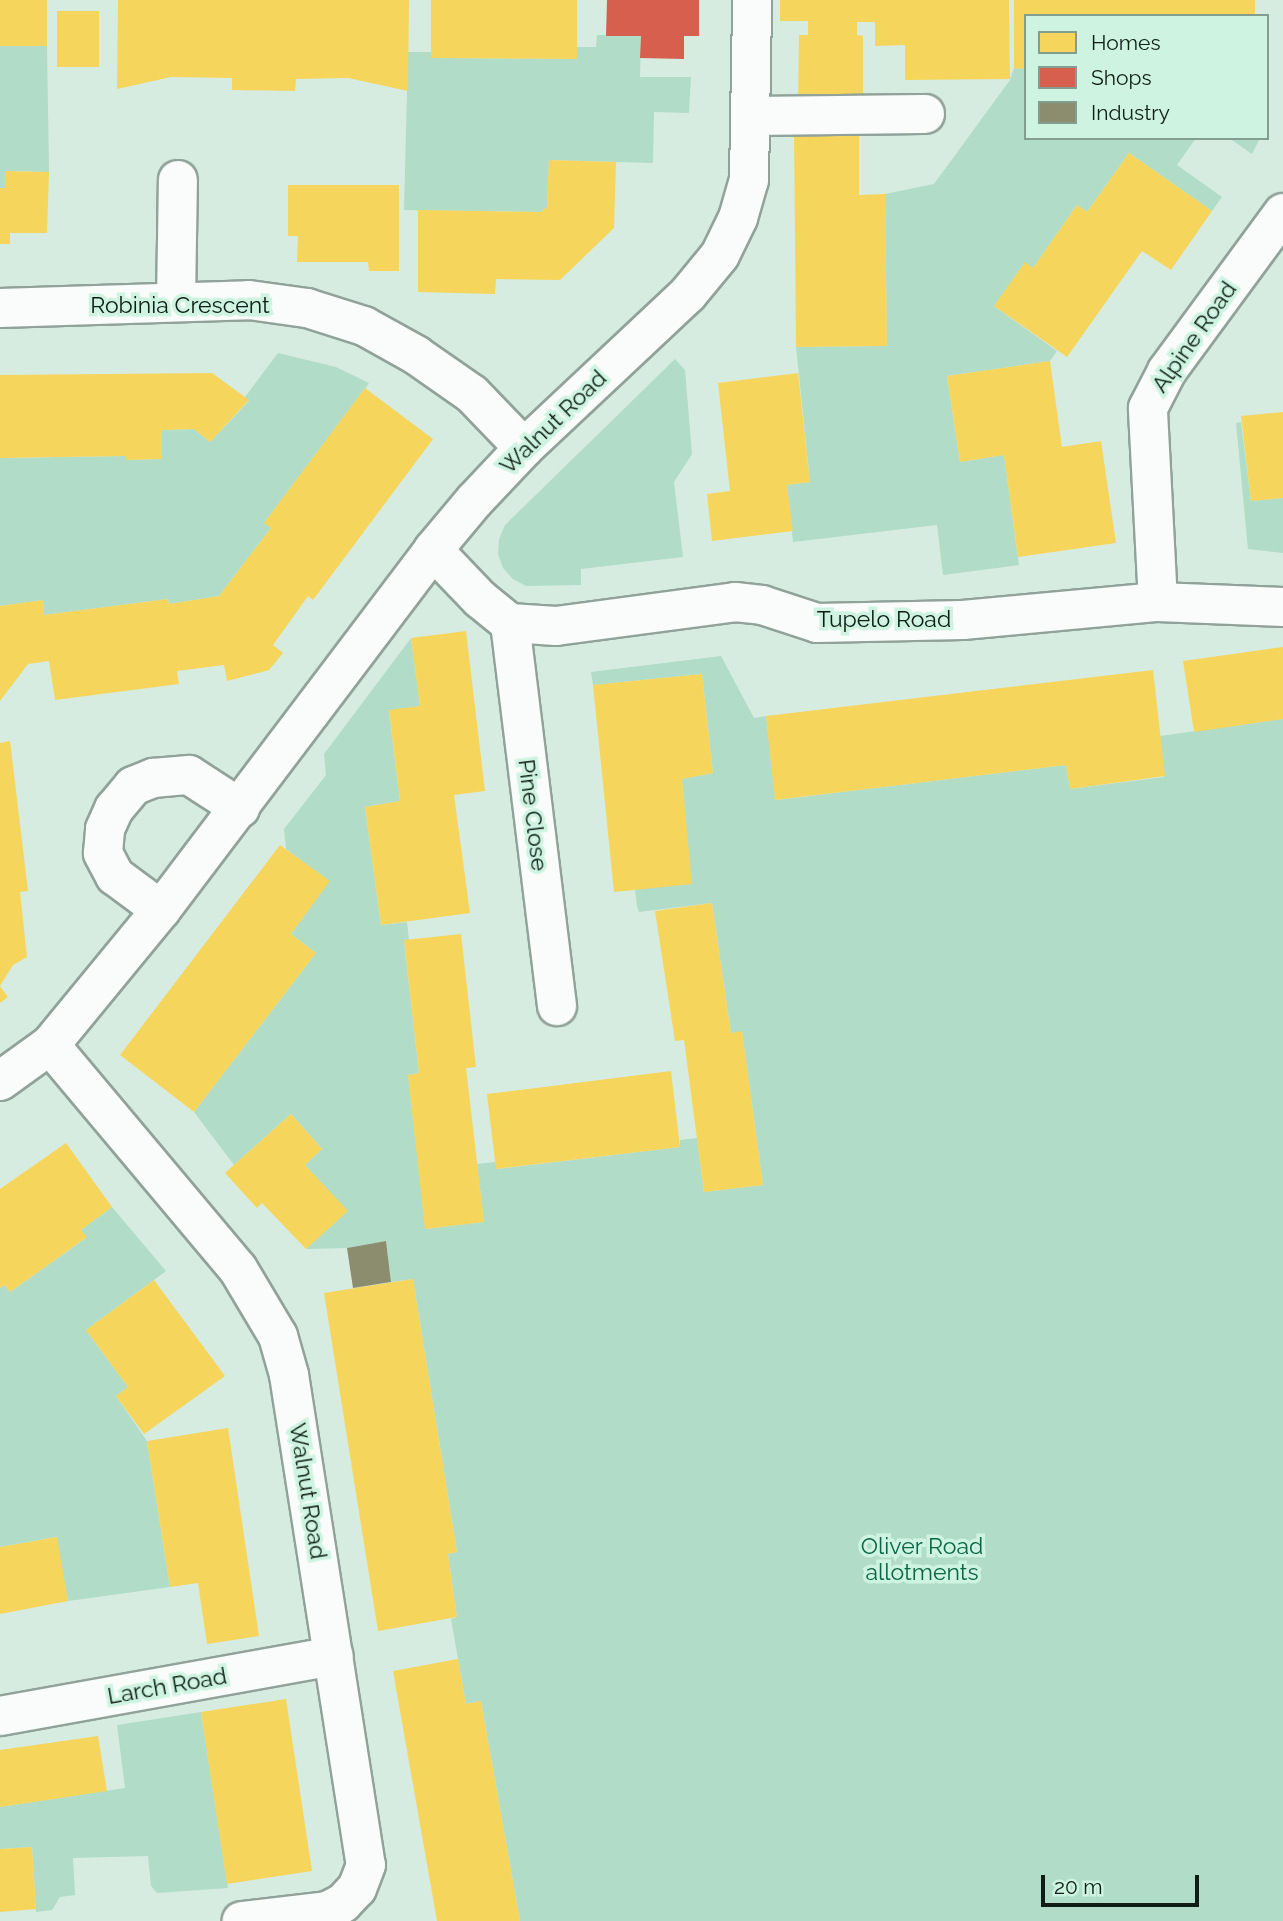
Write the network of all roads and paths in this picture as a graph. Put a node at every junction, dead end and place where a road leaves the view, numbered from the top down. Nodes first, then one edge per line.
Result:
1 (752, 0) edge
2 (925, 114) dead end
3 (752, 116) junction
4 (178, 180) dead end
5 (1283, 213) edge
6 (176, 302) junction
7 (0, 308) edge
8 (524, 448) junction
9 (433, 550) junction
10 (1158, 602) junction
11 (1283, 607) edge
12 (510, 624) junction
13 (240, 808) junction
14 (161, 910) junction
15 (557, 1006) dead end
16 (50, 1045) junction
17 (0, 1081) edge
18 (334, 1656) junction
19 (0, 1716) edge
20 (242, 1921) edge

1 - 3 street, Walnut Road
2 - 3 street
3 - 8 street, Walnut Road
4 - 6 street
5 - 10 street, Alpine Road
6 - 7 street, Robinia Crescent
6 - 8 street, Robinia Crescent
8 - 9 street, Walnut Road
9 - 12 street
9 - 13 street, Walnut Road
10 - 11 street, Tupelo Road
10 - 12 street, Tupelo Road
12 - 15 street, Pine Close
13 - 14 street, Walnut Road
13 - 14 street
14 - 16 street, Walnut Road
16 - 17 street, Walnut Road
16 - 18 street, Walnut Road
18 - 19 street, Larch Road
18 - 20 street, Walnut Road

